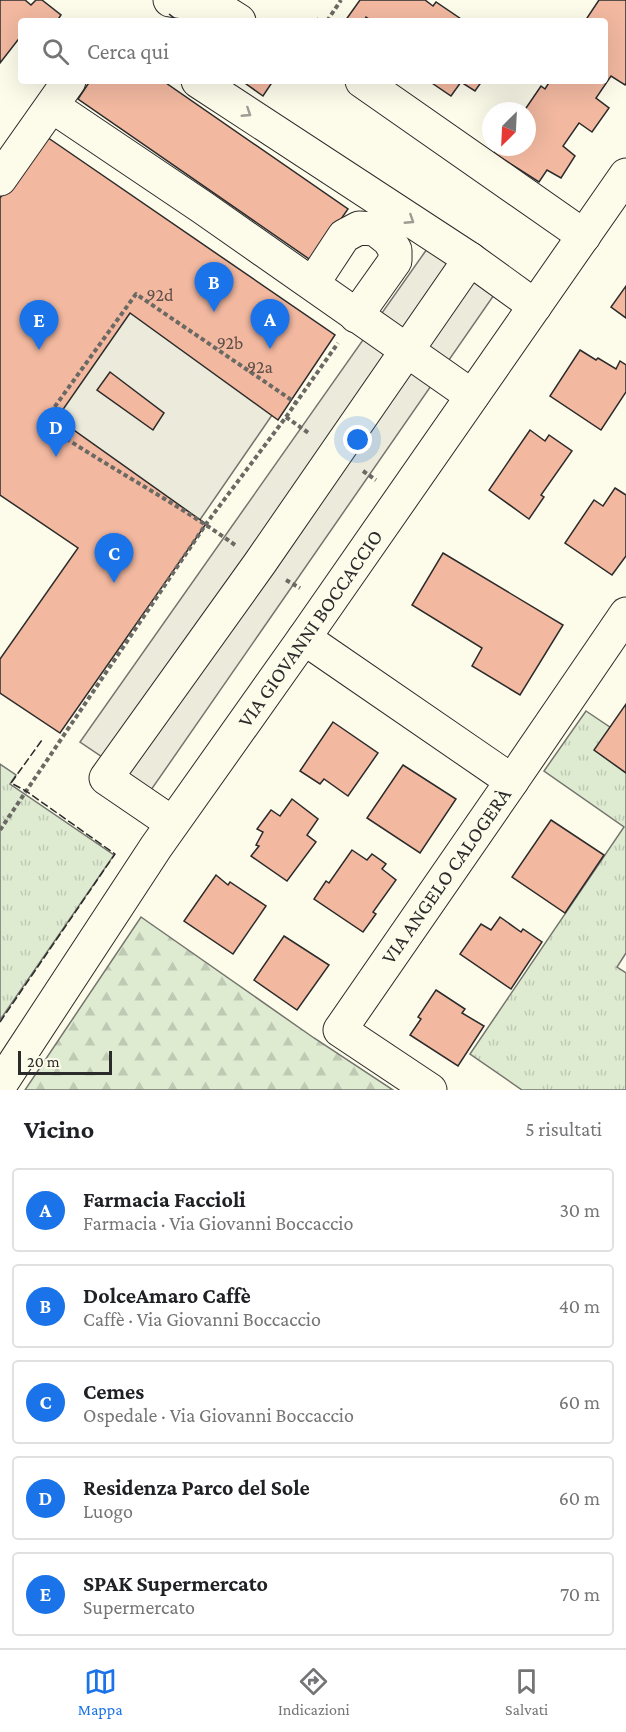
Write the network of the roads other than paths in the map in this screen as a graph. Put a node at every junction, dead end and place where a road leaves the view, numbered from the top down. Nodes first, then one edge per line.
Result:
1 (170, 0) edge
2 (234, 18) edge
3 (203, 84) edge
4 (366, 84) edge
5 (60, 94) edge
6 (3, 170) edge
7 (626, 175) edge
8 (584, 236) junction
9 (470, 259) junction
10 (321, 271) dead end
11 (534, 306) junction
12 (356, 316) junction
13 (407, 351) junction
14 (472, 396) junction
15 (626, 614) edge
16 (304, 638) junction
17 (512, 781) junction
18 (172, 823) junction
19 (0, 1085) edge
20 (430, 1090) edge

1 - 2 street
3 -> 9 street
4 - 8 street
5 - 6 street
5 - 12 street
7 - 8 street, VIA GIOVANNI BOCCACCIO
8 - 11 street, VIA GIOVANNI BOCCACCIO
9 - 11 street
9 - 13 street
10 - 12 street
11 - 14 street, VIA GIOVANNI BOCCACCIO
12 - 13 street
13 - 14 street
13 - 18 street
14 - 16 street, VIA GIOVANNI BOCCACCIO
15 - 17 street
16 - 17 street, VIA ANGELO CALOGERÀ
16 - 18 street, VIA GIOVANNI BOCCACCIO
17 - 20 street, VIA ANGELO CALOGERÀ
18 - 19 street, VIA GIOVANNI BOCCACCIO

